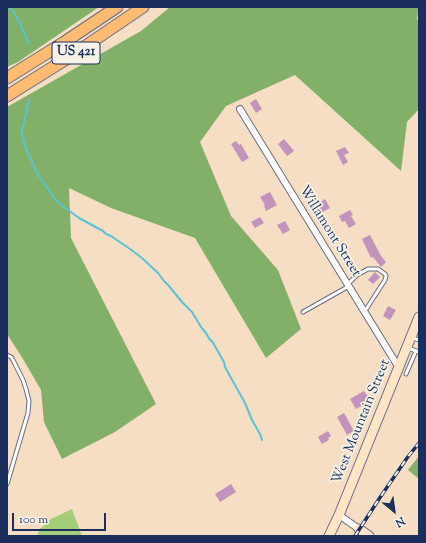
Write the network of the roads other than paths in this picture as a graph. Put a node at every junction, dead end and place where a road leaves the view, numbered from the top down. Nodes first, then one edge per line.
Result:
1 (117, 7) edge
2 (143, 7) edge
3 (7, 78) edge
4 (7, 96) edge
5 (240, 109) dead end
6 (348, 286) junction
7 (303, 312) dead end
8 (364, 312) junction
9 (419, 317) edge
10 (415, 339) edge
11 (407, 347) junction
12 (418, 352) edge
13 (7, 355) edge
14 (402, 371) junction
15 (7, 484) edge
16 (339, 515) junction
17 (359, 529) joint
18 (330, 536) edge
19 (369, 536) edge

1 - 3 highway, US 421
2 - 4 highway, US 421
5 - 6 street, Willamont Street
6 - 7 lane
6 - 8 street, Willamont Street
6 - 8 lane
8 - 14 street, Willamont Street
9 - 10 main road, West Mountain Street
10 - 11 main road, West Mountain Street
11 - 12 lane
11 - 14 main road, West Mountain Street
12 - 14 lane
13 - 15 lane
14 - 16 main road, West Mountain Street
16 - 17 street
16 - 18 main road, West Mountain Street
17 - 19 main road

